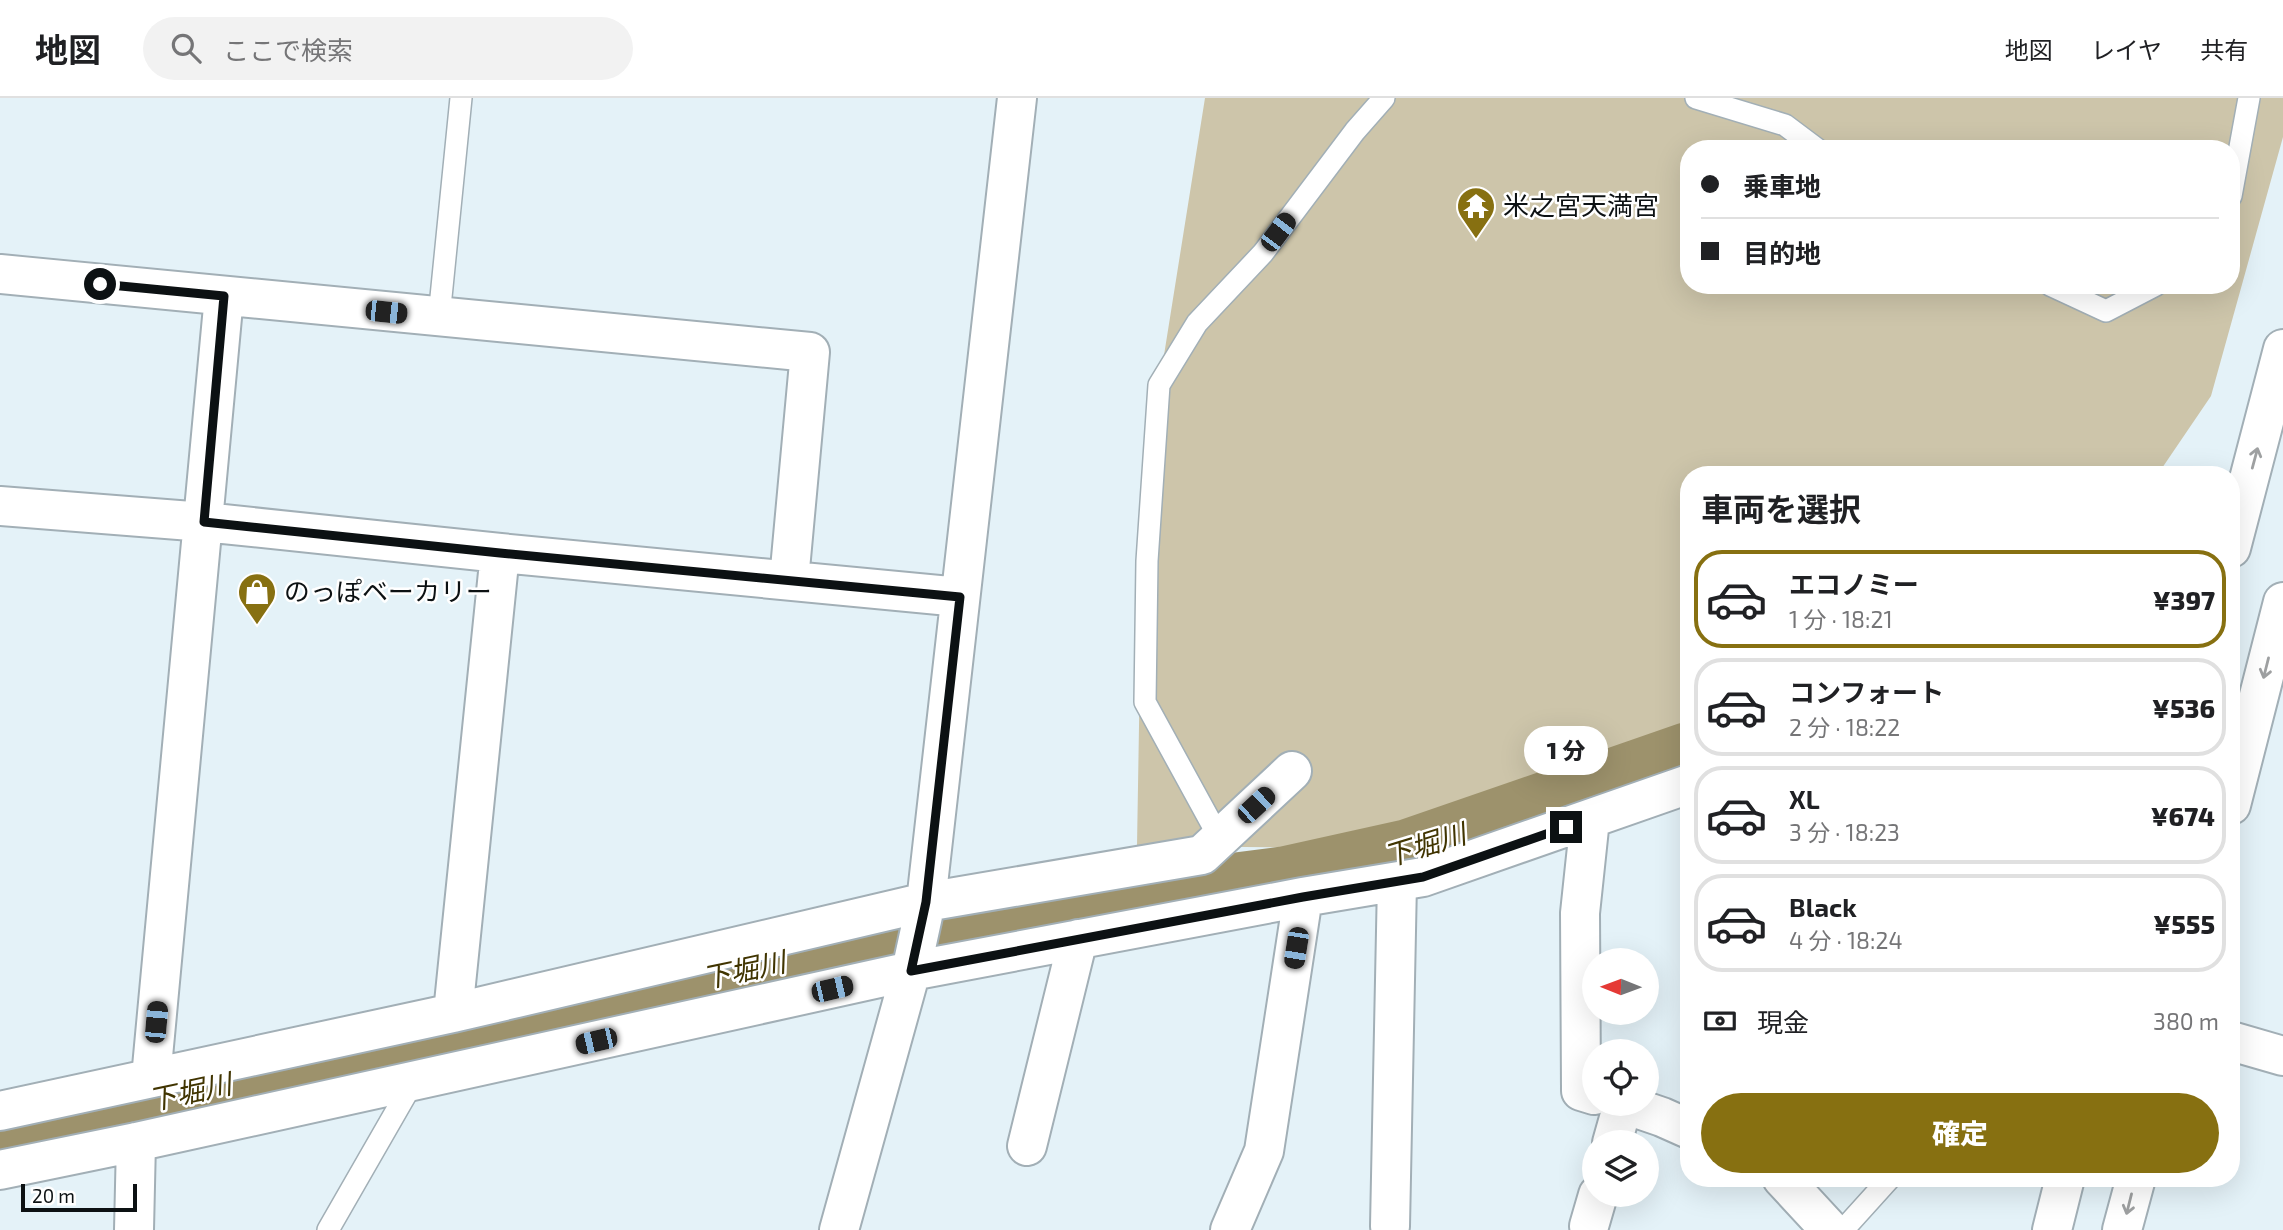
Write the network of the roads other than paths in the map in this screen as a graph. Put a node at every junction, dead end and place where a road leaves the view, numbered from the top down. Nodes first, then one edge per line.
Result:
1 (461, 98) edge
2 (1017, 98) edge
3 (1384, 98) edge
4 (1696, 98) edge
5 (2249, 98) edge
6 (1805, 140) edge
7 (2240, 147) edge
8 (0, 274) edge
9 (2069, 294) edge
10 (2139, 294) edge
11 (224, 296) junction
12 (439, 317) junction
13 (2283, 349) edge
14 (0, 506) edge
15 (2240, 514) edge
16 (204, 522) junction
17 (500, 553) junction
18 (789, 580) junction
19 (960, 597) junction
20 (2283, 602) edge
21 (2240, 770) edge
22 (1292, 771) dead end
23 (1680, 787) edge
24 (1590, 818) junction
25 (1220, 839) junction
26 (1397, 882) junction
27 (1303, 897) junction
28 (926, 904) junction
29 (1077, 939) junction
30 (911, 970) junction
31 (453, 1013) junction
32 (2240, 1044) edge
33 (2283, 1056) edge
34 (151, 1078) junction
35 (413, 1082) junction
36 (1582, 1091) edge
37 (0, 1111) edge
38 (1659, 1116) edge
39 (1680, 1125) edge
40 (136, 1142) junction
41 (1027, 1146) dead end
42 (0, 1170) edge
43 (1790, 1187) edge
44 (1882, 1187) edge
45 (2064, 1187) edge
46 (2134, 1187) edge
47 (1390, 1226) dead end
48 (134, 1230) edge
49 (328, 1230) edge
50 (839, 1230) edge
51 (1230, 1230) edge
52 (1830, 1230) edge
53 (1843, 1230) edge
54 (2052, 1230) edge
55 (2122, 1230) edge

1 - 12 lane
2 - 19 street
3 - 25 lane
4 - 6 lane
5 - 7 lane
8 - 11 street
9 - 10 lane
11 - 12 street
11 - 16 street
12 - 18 street
15 -> 13 street
14 - 16 street
16 - 17 street
16 - 34 street
17 - 18 street
17 - 31 street
18 - 19 street
19 - 28 street
20 -> 21 street
22 - 25 street
23 - 24 street
24 - 26 street
24 - 36 street
25 - 28 street
26 - 27 street
26 - 47 street
27 - 29 street
27 - 51 street
28 - 30 street
28 - 31 street
29 - 30 street
29 - 41 street
30 - 35 street
30 - 50 street
31 - 34 street
32 - 33 street
34 - 37 street
35 - 40 street
35 - 49 lane
38 - 39 street
40 - 42 street
40 - 48 street
43 - 52 street
44 - 53 lane
45 - 54 street
46 -> 55 street

